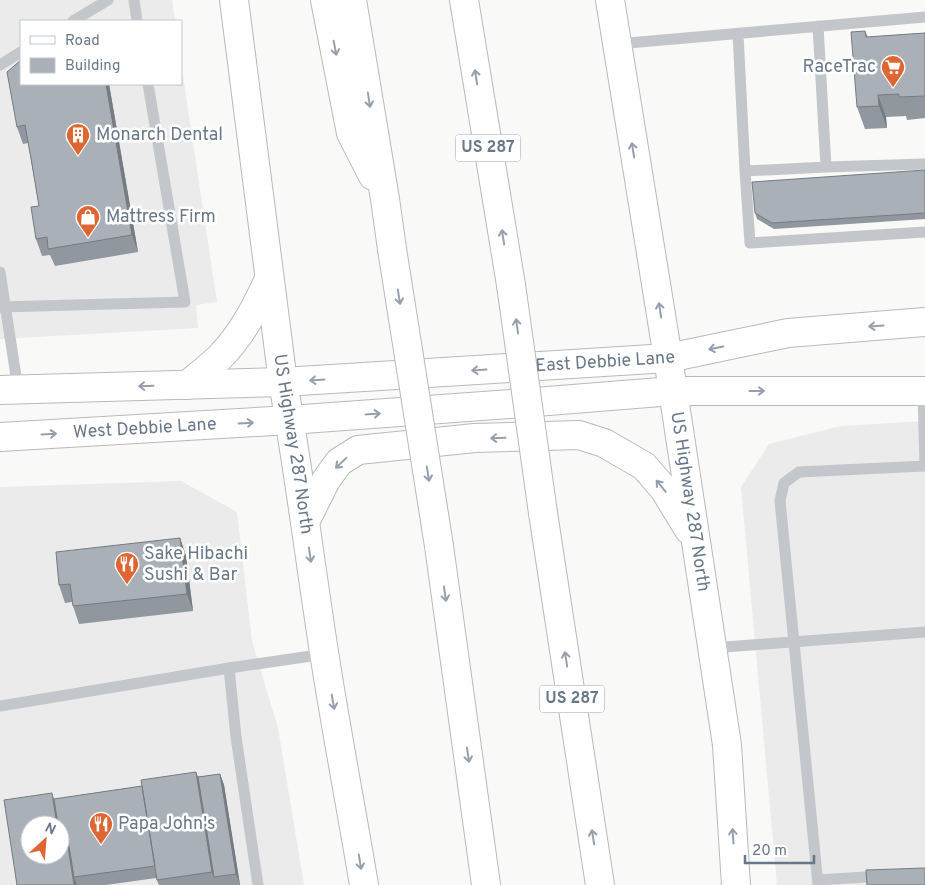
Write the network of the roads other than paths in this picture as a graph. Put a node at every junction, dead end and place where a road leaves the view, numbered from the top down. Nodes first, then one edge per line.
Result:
1 (108, 0) edge
2 (134, 0) edge
3 (234, 0) edge
4 (325, 0) edge
5 (352, 0) edge
6 (610, 0) edge
7 (465, 4) edge
8 (925, 17) edge
9 (75, 20) edge
10 (137, 20) edge
11 (818, 26) junction
12 (738, 34) junction
13 (616, 44) junction
14 (20, 53) edge
15 (0, 65) edge
16 (148, 85) edge
17 (925, 164) edge
18 (826, 167) junction
19 (745, 171) junction
20 (385, 199) junction
21 (925, 232) edge
22 (0, 272) edge
23 (269, 279) junction
24 (3, 307) edge
25 (925, 322) edge
26 (668, 358) junction
27 (283, 382) junction
28 (187, 384) junction
29 (9, 390) edge
30 (673, 391) junction
31 (924, 391) edge
32 (290, 420) junction
33 (0, 437) edge
34 (925, 466) edge
35 (305, 522) junction
36 (696, 542) junction
37 (925, 632) edge
38 (795, 642) junction
39 (712, 648) junction
40 (324, 654) junction
41 (229, 668) junction
42 (0, 706) edge
43 (896, 876) edge
44 (484, 878) edge
45 (818, 882) edge
46 (258, 885) edge
47 (364, 885) edge
48 (600, 885) edge
49 (736, 885) edge

1 - 9 lane
2 - 10 lane
3 - 23 main road, US Highway 287 North
4 -> 20 main road
5 -> 20 main road
6 - 13 main road, US Highway 287 North
48 -> 7 main road, US 287, bridge
8 - 11 lane
11 - 12 lane
11 - 18 lane
12 - 13 lane
12 - 19 lane
26 -> 13 main road, US Highway 287 North
14 - 15 lane
16 - 24 lane
17 - 18 lane
18 - 19 lane
19 - 21 lane
20 -> 44 main road, bridge
22 - 24 lane
23 - 27 main road, US Highway 287 North
23 - 28 main road
24 - 29 lane
25 -> 26 main road, East Debbie Lane
26 -> 27 main road, East Debbie Lane
26 - 30 main road, US Highway 287 North
27 - 28 main road
27 - 32 main road, US Highway 287 North
28 -> 29 main road
30 -> 31 main road, East Debbie Lane
32 -> 30 main road, East Debbie Lane
30 - 36 main road, US Highway 287 North
31 - 34 lane
33 -> 32 main road, West Debbie Lane
32 - 35 main road, US Highway 287 North
34 - 38 lane
36 -> 35 main road
35 -> 40 main road, US Highway 287 North
36 - 39 main road, US Highway 287 North
37 - 38 lane
38 - 39 lane
38 - 45 lane
49 -> 39 main road, US Highway 287 North
40 - 41 lane
40 -> 47 main road, US Highway 287 North
41 - 42 lane
41 - 46 lane
43 - 45 lane

